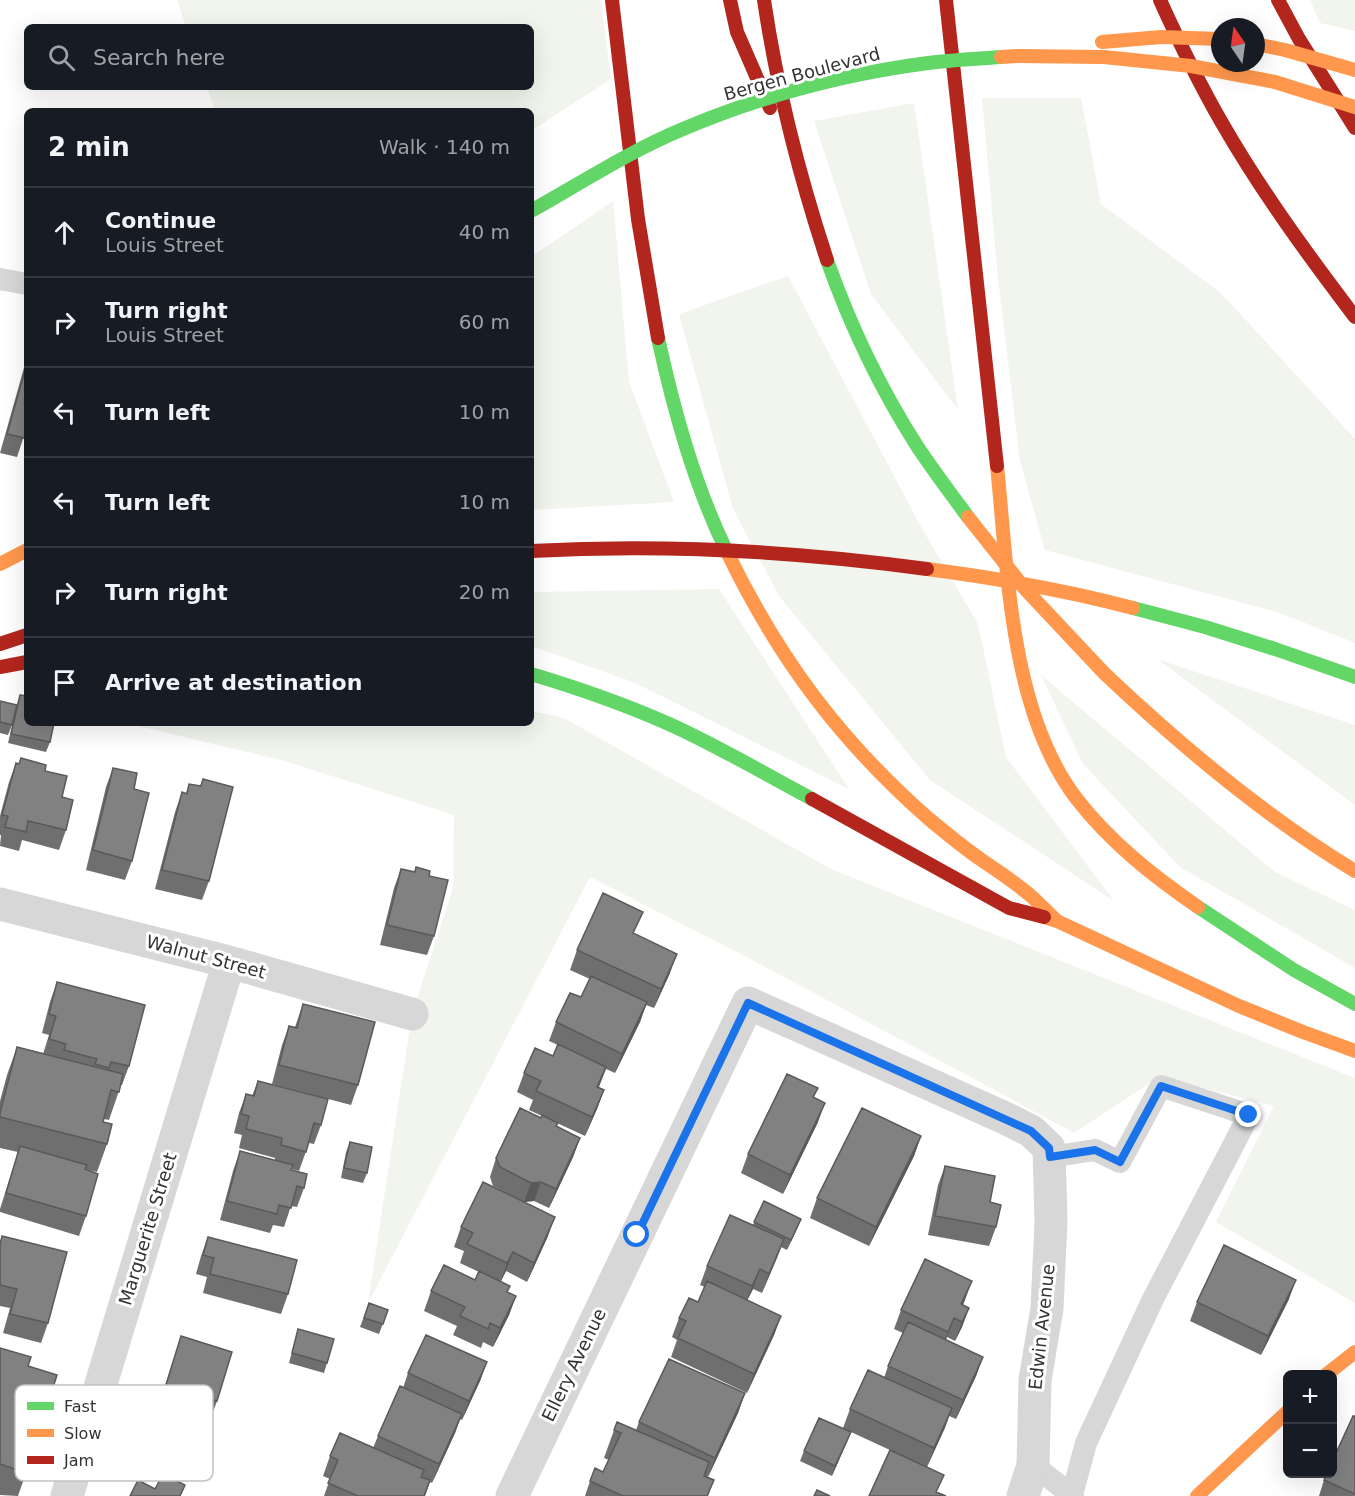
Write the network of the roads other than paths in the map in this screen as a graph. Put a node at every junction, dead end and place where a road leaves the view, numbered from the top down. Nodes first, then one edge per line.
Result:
1 (612, 0) edge
2 (730, 0) edge
3 (764, 0) edge
4 (946, 0) edge
5 (1160, 0) edge
6 (1278, 0) edge
7 (1211, 39) edge
8 (1265, 46) edge
9 (1033, 56) junction
10 (1355, 70) edge
11 (1355, 107) edge
12 (1355, 128) edge
13 (805, 188) junction
14 (534, 209) edge
15 (0, 279) edge
16 (24, 283) edge
17 (1355, 317) edge
18 (534, 551) edge
19 (24, 552) edge
20 (0, 564) edge
21 (24, 636) edge
22 (0, 644) edge
23 (24, 663) edge
24 (0, 667) edge
25 (534, 675) edge
26 (1355, 677) edge
27 (1355, 871) edge
28 (0, 904) edge
29 (1057, 921) junction
30 (229, 962) junction
31 (1355, 1004) edge
32 (412, 1014) dead end
33 (1355, 1051) edge
34 (1050, 1157) junction
35 (1355, 1352) edge
36 (1332, 1370) edge
37 (101, 1385) edge
38 (1283, 1414) edge
39 (1033, 1465) junction
40 (72, 1481) edge
41 (67, 1496) edge
42 (512, 1496) edge
43 (1023, 1496) edge
44 (1073, 1496) edge
45 (1197, 1496) edge

1 - 29 main road
2 - 13 main road
3 - 13 main road
4 - 31 main road
5 - 17 main road
6 - 12 main road
7 - 9 main road, bridge
8 - 10 main road, bridge
9 - 11 main road, bridge
9 - 14 main road, Bergen Boulevard, bridge
13 - 27 main road, bridge
15 - 16 lane
18 - 26 main road, bridge
19 - 20 main road
21 - 22 main road
23 - 24 main road
25 - 29 main road
28 - 30 street, Walnut Street
29 - 33 main road
30 - 32 street, Walnut Street
30 - 37 street, Marguerite Street
34 - 39 street, Edwin Avenue
34 - 42 street, Ellery Avenue
34 - 44 lane
35 - 36 main road
38 - 45 main road
39 - 43 street, Edwin Avenue
39 - 44 lane
40 - 41 street, Marguerite Street

